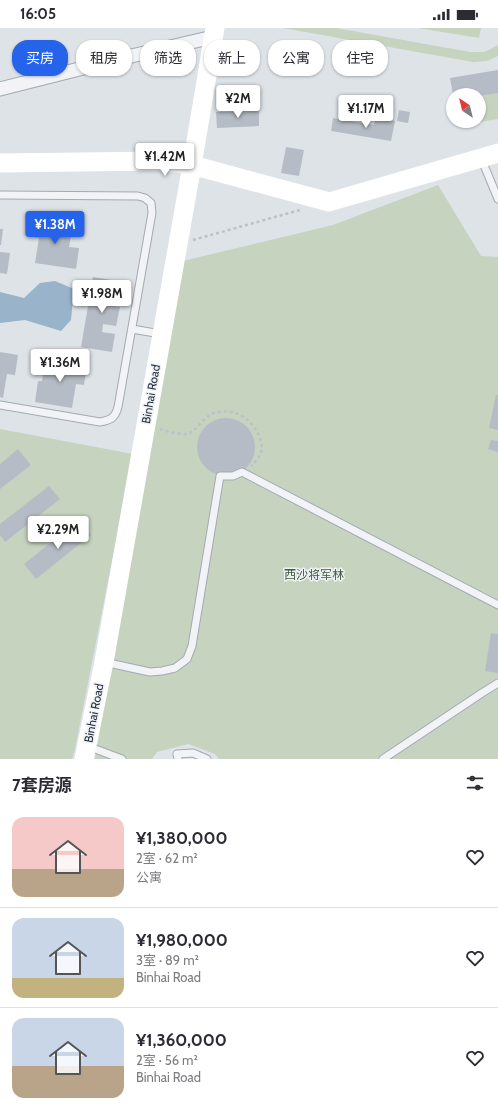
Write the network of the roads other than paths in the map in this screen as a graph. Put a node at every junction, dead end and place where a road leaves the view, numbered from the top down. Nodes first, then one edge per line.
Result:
1 (214, 32) edge
2 (0, 89) edge
3 (489, 155) edge
4 (0, 163) edge
5 (192, 165) junction
6 (0, 195) edge
7 (498, 199) edge
8 (132, 329) junction
9 (162, 334) junction
10 (0, 405) edge
11 (498, 605) edge
12 (104, 662) junction
13 (498, 683) edge
14 (86, 752) edge
15 (122, 759) edge
16 (178, 759) edge
17 (207, 759) edge
18 (383, 759) edge

1 - 2 street
1 - 5 main road, Binhai Road
3 - 5 main road
3 - 7 lane
4 - 5 main road
5 - 9 main road, Binhai Road
6 - 8 lane
8 - 9 lane
8 - 10 lane
9 - 12 main road, Binhai Road
11 - 12 lane
12 - 14 main road, Binhai Road
13 - 18 lane
14 - 15 lane
16 - 17 lane

